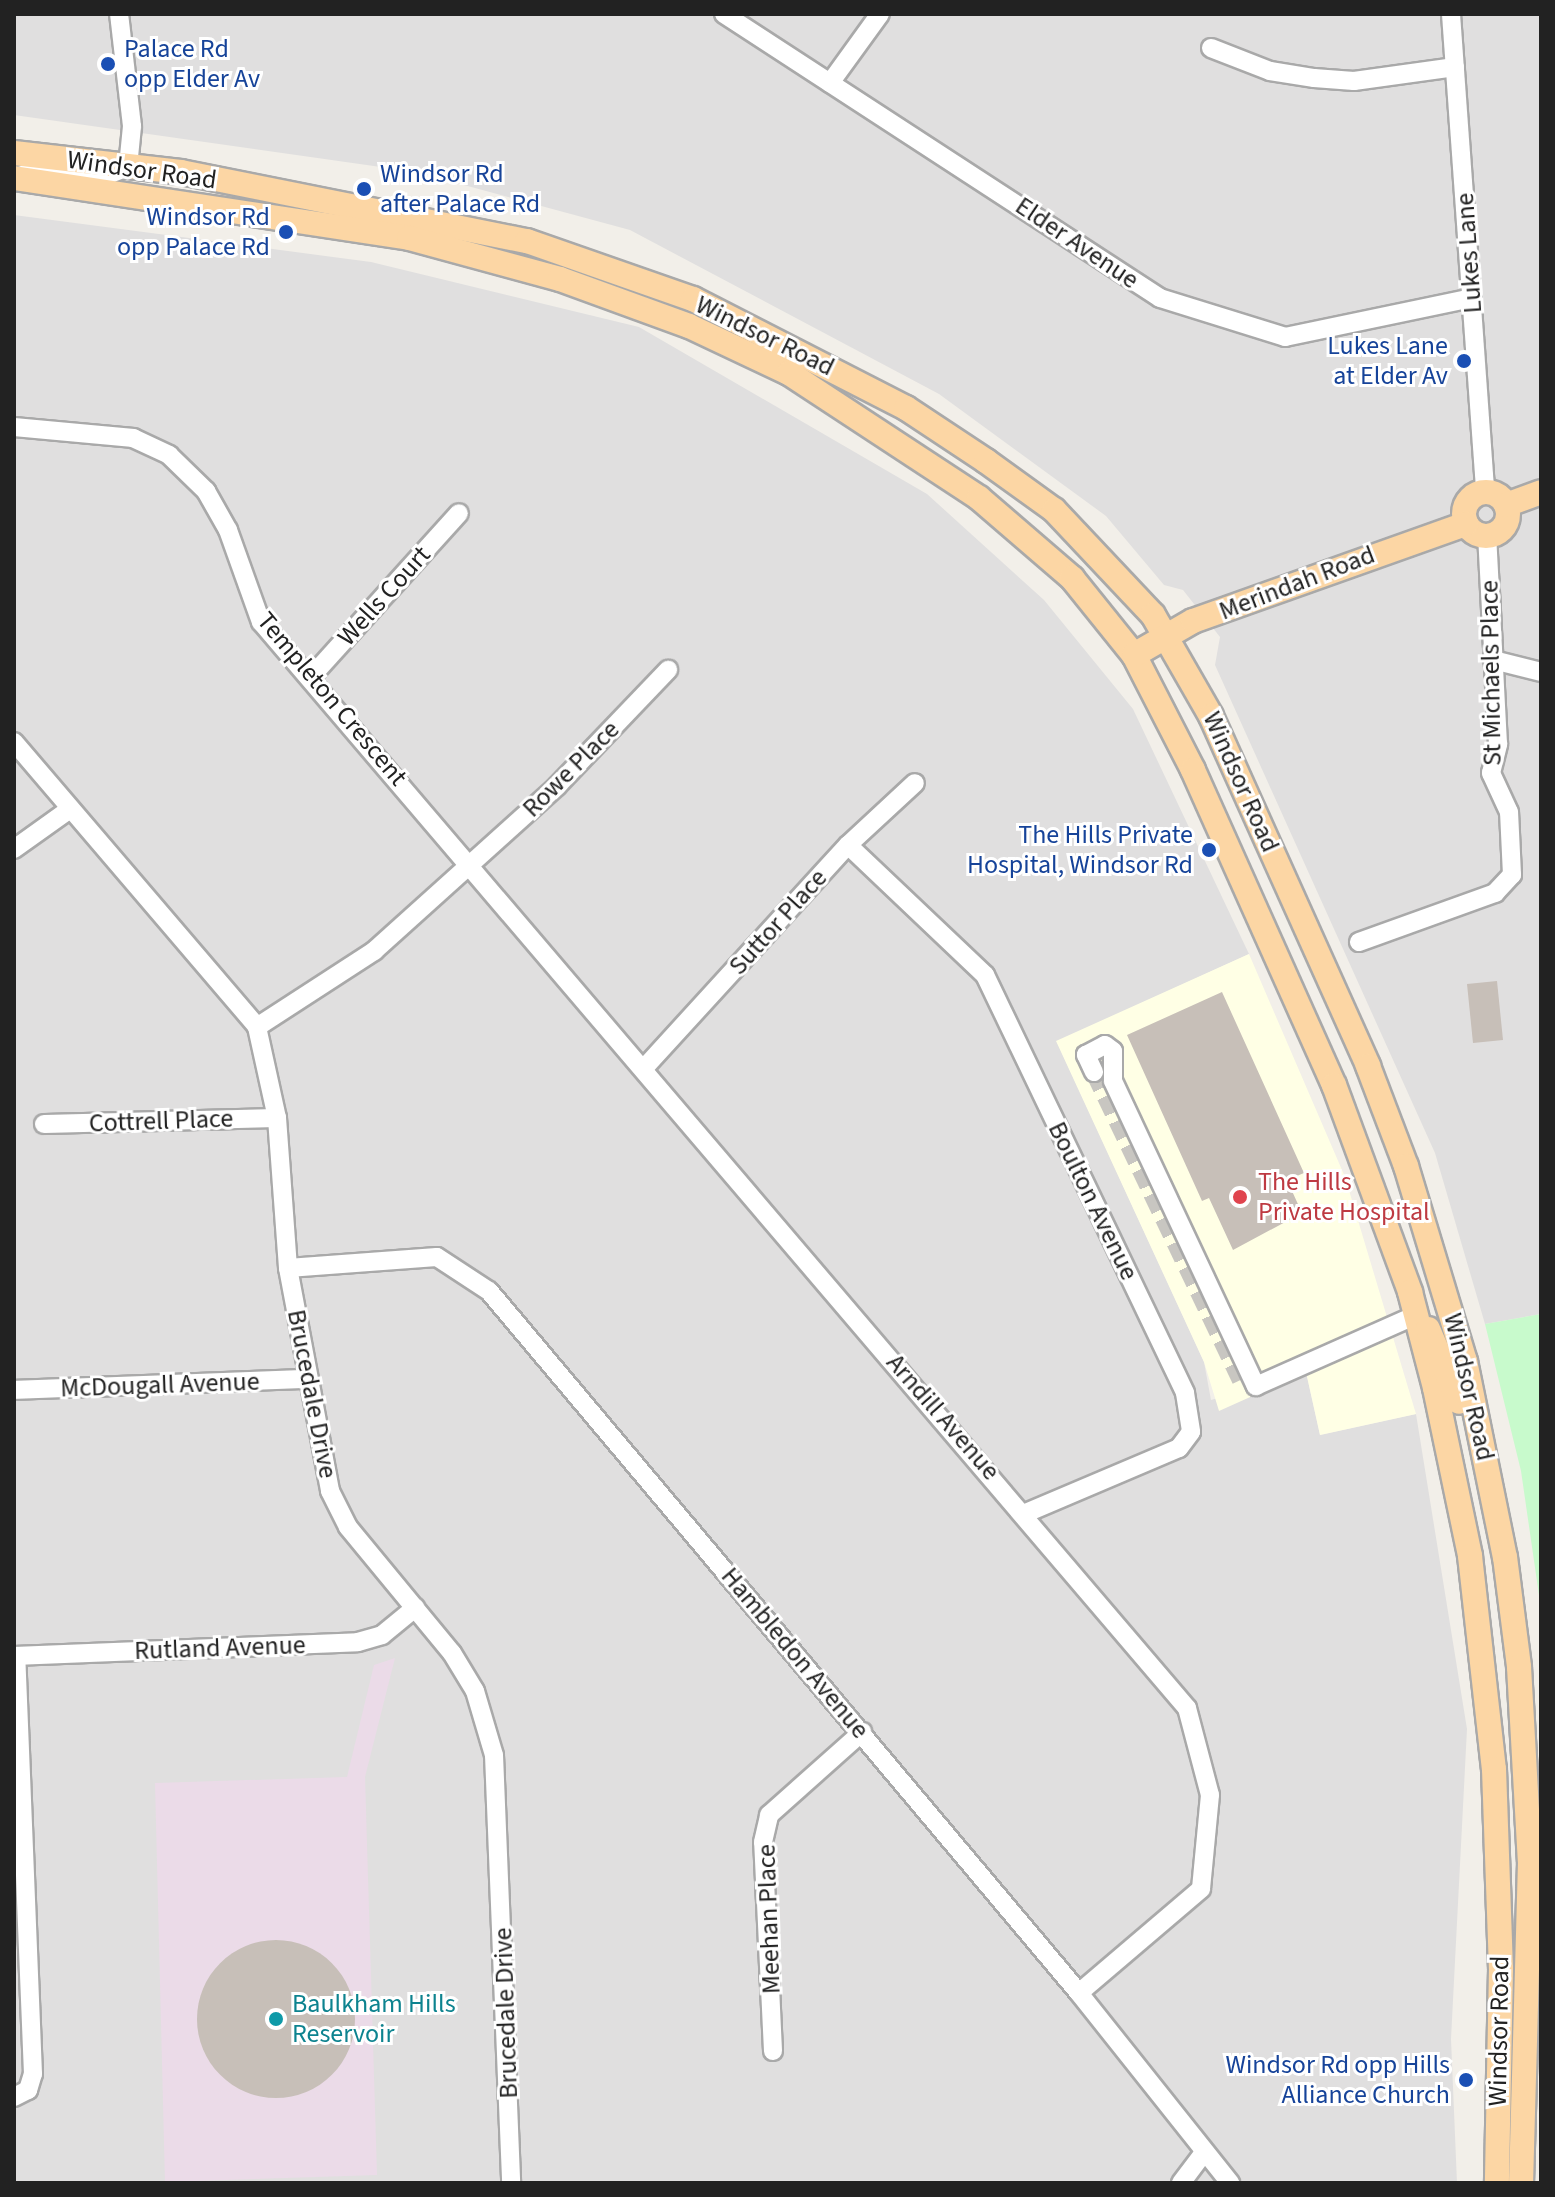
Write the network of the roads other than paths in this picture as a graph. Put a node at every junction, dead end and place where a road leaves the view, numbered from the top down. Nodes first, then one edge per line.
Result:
1 (119, 14) edge
2 (724, 14) edge
3 (880, 14) edge
4 (1451, 14) edge
5 (1211, 48) dead end
6 (1455, 67) junction
7 (830, 83) junction
8 (14, 153) edge
9 (128, 167) junction
10 (14, 178) edge
11 (1472, 298) junction
12 (14, 427) edge
13 (1485, 492) junction
14 (1541, 492) edge
15 (1506, 505) junction
16 (459, 513) dead end
17 (1466, 524) junction
18 (1487, 537) junction
19 (1168, 636) junction
20 (1134, 655) junction
21 (1493, 660) junction
22 (668, 670) dead end
23 (1541, 672) edge
24 (310, 678) junction
25 (14, 742) edge
26 (915, 783) dead end
27 (70, 809) junction
28 (848, 845) junction
29 (14, 849) edge
30 (472, 865) junction
31 (1359, 942) dead end
32 (257, 1027) junction
33 (646, 1066) junction
34 (1094, 1072) dead end
35 (277, 1118) junction
36 (44, 1124) dead end
37 (1423, 1218) junction
38 (288, 1268) junction
39 (1416, 1315) junction
40 (1309, 1358) junction
41 (1263, 1371) tunnel mouth
42 (307, 1379) junction
43 (14, 1390) edge
44 (1488, 1464) junction
45 (1026, 1513) junction
46 (415, 1608) junction
47 (15, 1656) edge
48 (862, 1732) junction
49 (1079, 1993) junction
50 (773, 2051) dead end
51 (14, 2097) edge
52 (1204, 2153) junction
53 (511, 2183) edge
54 (1181, 2183) edge
55 (1230, 2183) edge
56 (1497, 2183) edge
57 (1521, 2183) edge

1 - 9 street
2 - 7 street, Elder Avenue
3 - 7 street
4 - 6 street, Lukes Lane
5 - 6 street
6 - 11 street, Lukes Lane
7 - 11 street, Elder Avenue
8 - 9 main road, Windsor Road
9 - 10 street
9 - 19 main road, Windsor Road
10 - 20 main road, Windsor Road
11 - 13 street, Lukes Lane
12 - 24 street, Templeton Crescent
13 - 15 main road
13 - 17 main road
14 - 15 main road
15 - 18 main road
16 - 24 street, Wells Court
17 - 18 main road
17 - 19 main road, Merindah Road
18 - 21 street, St Michaels Place
19 - 20 main road, Merindah Road
19 - 37 main road, Windsor Road
20 - 39 main road, Windsor Road
21 - 23 street
21 - 31 street, St Michaels Place
22 - 30 street, Rowe Place
24 - 30 street, Templeton Crescent
25 - 27 street, Brucedale Drive
26 - 28 street, Suttor Place
27 - 29 street
27 - 32 street, Brucedale Drive
28 - 33 street, Suttor Place
28 - 45 street, Boulton Avenue
30 - 32 street, Rowe Place
30 - 33 street, Arndill Avenue
32 - 35 street, Brucedale Drive
33 - 45 street, Arndill Avenue
34 - 40 street
35 - 36 street, Cottrell Place
35 - 38 street, Brucedale Drive
37 - 39 main road
37 - 44 main road, Windsor Road
38 - 42 street, Brucedale Drive
38 - 48 street, Hambledon Avenue
39 - 40 street
39 - 44 main road
39 - 56 main road, Windsor Road
40 - 41 street
42 - 43 street, McDougall Avenue
42 - 46 street, Brucedale Drive
44 - 57 main road, Windsor Road
45 - 49 street, Arndill Avenue
46 - 47 street, Rutland Avenue
46 - 53 street, Brucedale Drive
47 - 51 street
48 - 49 street, Hambledon Avenue
48 - 50 street, Meehan Place
49 - 52 street, Hambledon Avenue
52 - 54 street
52 - 55 street, Hambledon Avenue

